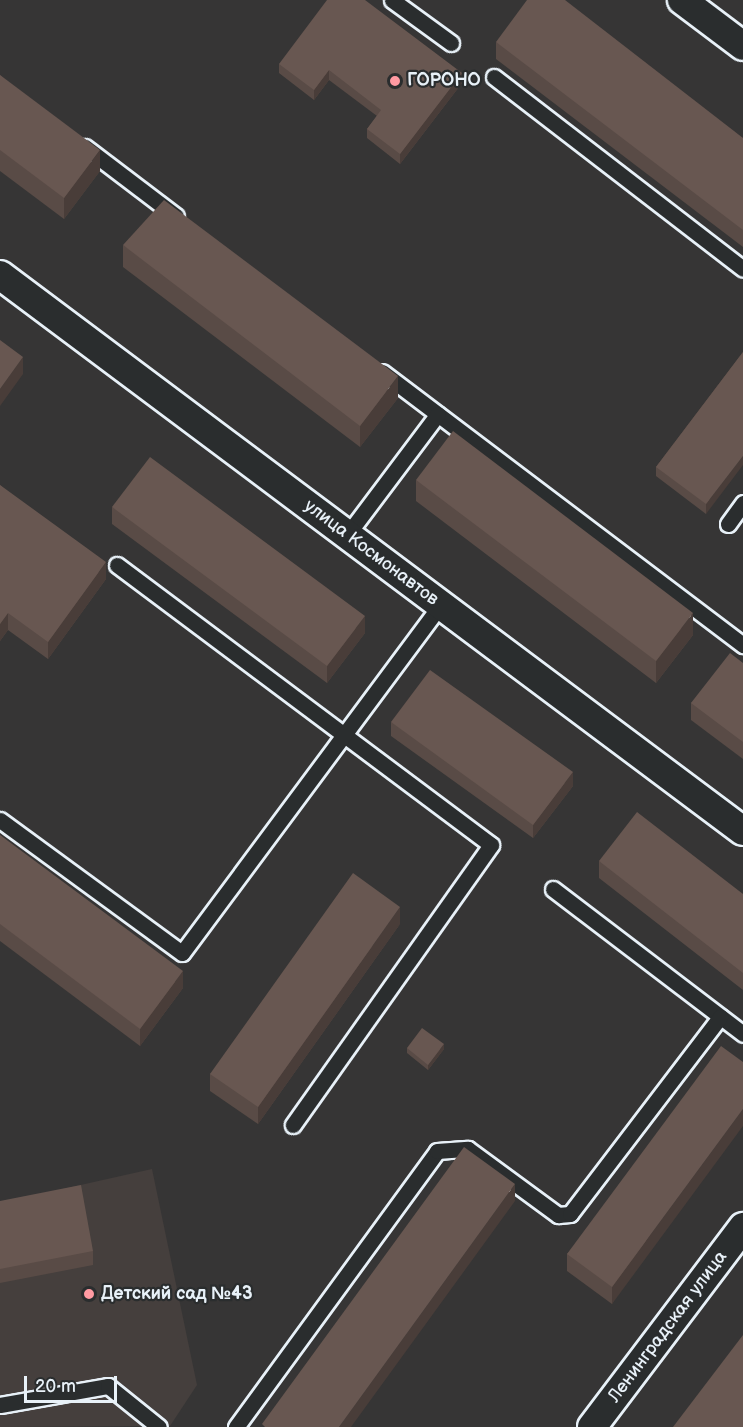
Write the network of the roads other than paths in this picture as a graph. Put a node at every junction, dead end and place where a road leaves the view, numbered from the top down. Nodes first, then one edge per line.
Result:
1 (392, 0) edge
2 (682, 0) edge
3 (451, 43) dead end
4 (743, 46) edge
5 (494, 77) dead end
6 (67, 133) edge
7 (190, 227) edge
8 (743, 269) edge
9 (0, 275) edge
10 (371, 364) edge
11 (438, 414) junction
12 (743, 503) edge
13 (728, 524) dead end
14 (347, 535) junction
15 (117, 566) dead end
16 (440, 605) junction
17 (743, 645) edge
18 (343, 736) junction
19 (0, 820) edge
20 (743, 831) edge
21 (553, 889) dead end
22 (720, 1017) junction
23 (743, 1034) edge
24 (293, 1125) dead end
25 (743, 1227) edge
26 (0, 1405) edge
27 (159, 1427) edge
28 (236, 1427) edge
29 (592, 1427) edge

1 - 3 lane
2 - 4 street
5 - 8 lane
6 - 7 lane
9 - 14 street, улица Космонавтов
10 - 11 lane
11 - 14 lane
11 - 17 lane
12 - 13 lane
14 - 16 street, улица Космонавтов
15 - 18 lane
16 - 18 lane
16 - 20 street, улица Космонавтов
18 - 19 lane
18 - 24 lane
21 - 22 lane
22 - 23 lane
22 - 28 lane
25 - 29 street, Ленинградская улица
26 - 27 lane

